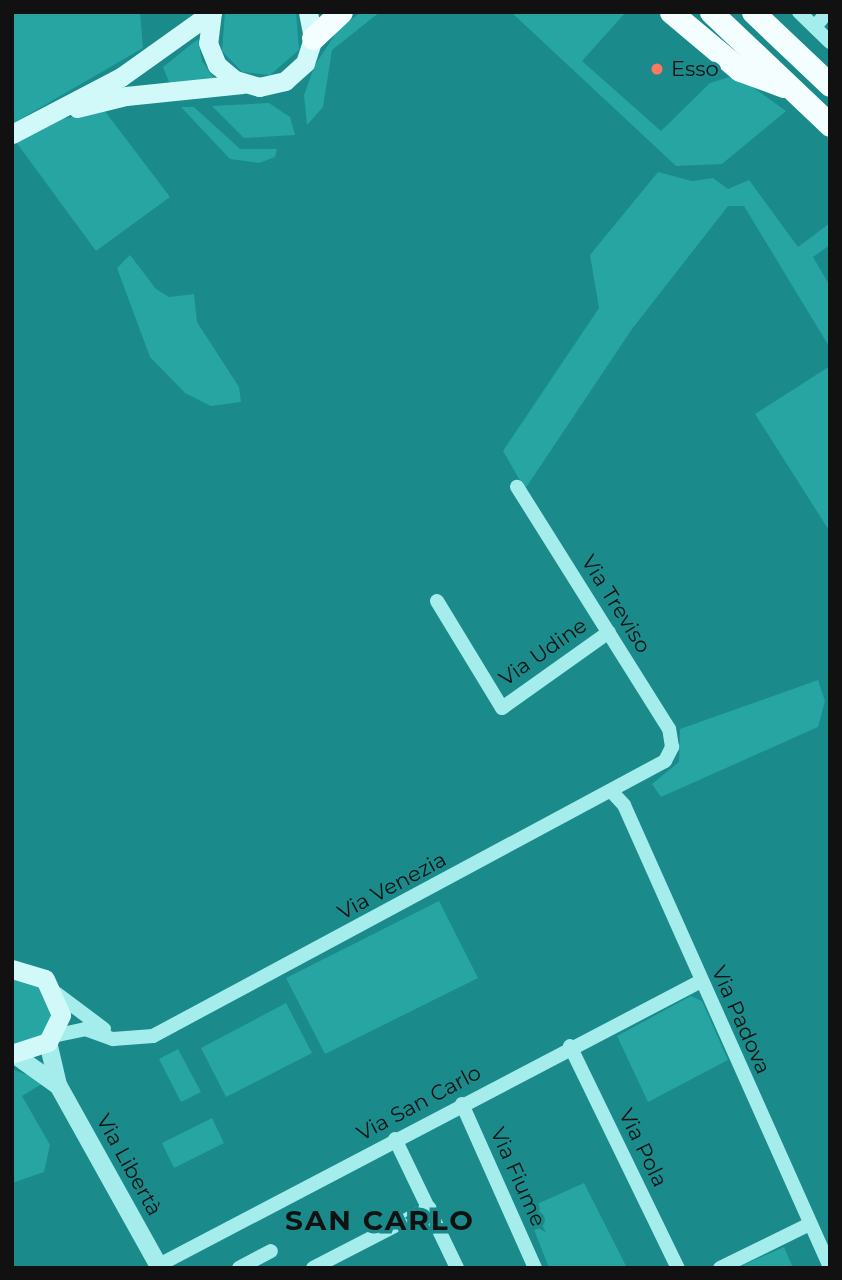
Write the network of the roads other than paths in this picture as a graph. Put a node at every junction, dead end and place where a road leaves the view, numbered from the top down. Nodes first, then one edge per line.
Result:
1 (212, 12) edge
2 (308, 12) edge
3 (327, 12) edge
4 (341, 12) edge
5 (671, 12) edge
6 (711, 12) edge
7 (799, 12) edge
8 (827, 12) edge
9 (758, 16) edge
10 (815, 27) junction
11 (313, 38) junction
12 (830, 42) edge
13 (242, 83) junction
14 (830, 85) edge
15 (792, 89) junction
16 (39, 118) junction
17 (830, 125) edge
18 (12, 134) edge
19 (517, 486) dead end
20 (437, 601) dead end
21 (609, 632) junction
22 (672, 747) joint
23 (612, 792) junction
24 (15, 968) edge
25 (701, 981) junction
26 (56, 993) junction
27 (51, 1039) junction
28 (120, 1039) junction
29 (570, 1046) junction
30 (13, 1054) edge
31 (58, 1085) junction
32 (462, 1104) junction
33 (395, 1139) junction
34 (429, 1208) junction
35 (810, 1224) junction
36 (271, 1251) dead end
37 (160, 1266) edge
38 (830, 1267) edge
39 (239, 1268) edge
40 (313, 1268) edge
41 (457, 1268) edge
42 (535, 1268) edge
43 (678, 1268) edge
44 (720, 1268) edge

1 - 13 main road
1 - 16 main road
2 - 11 main road
3 - 11 main road
4 - 11 highway
5 - 15 highway
6 - 15 highway
7 - 10 street
8 - 10 street
9 - 14 highway
10 - 12 street
11 - 13 main road
13 - 16 main road
15 - 17 highway
16 - 18 main road
19 - 21 street, Via Treviso
20 - 21 street, Via Udine
21 - 22 street, Via Treviso
22 - 23 street, Via Venezia
23 - 25 street, Via Padova
23 - 28 street, Via Venezia
24 - 26 main road
25 - 29 street, Via San Carlo
25 - 35 street, Via Padova
26 - 27 main road
26 - 28 street
27 - 28 street, Via Venezia
27 - 30 main road
27 - 31 street, Via Libertà
29 - 32 street, Via San Carlo
29 - 43 street, Via Pola
30 - 31 street, Via Libertà
31 - 37 street, Via Libertà
32 - 33 street, Via San Carlo
32 - 42 street, Via Fiume
33 - 34 street
33 - 37 street, Via San Carlo
34 - 40 street
34 - 41 street
35 - 38 street, Via Padova
35 - 44 street
36 - 39 street

